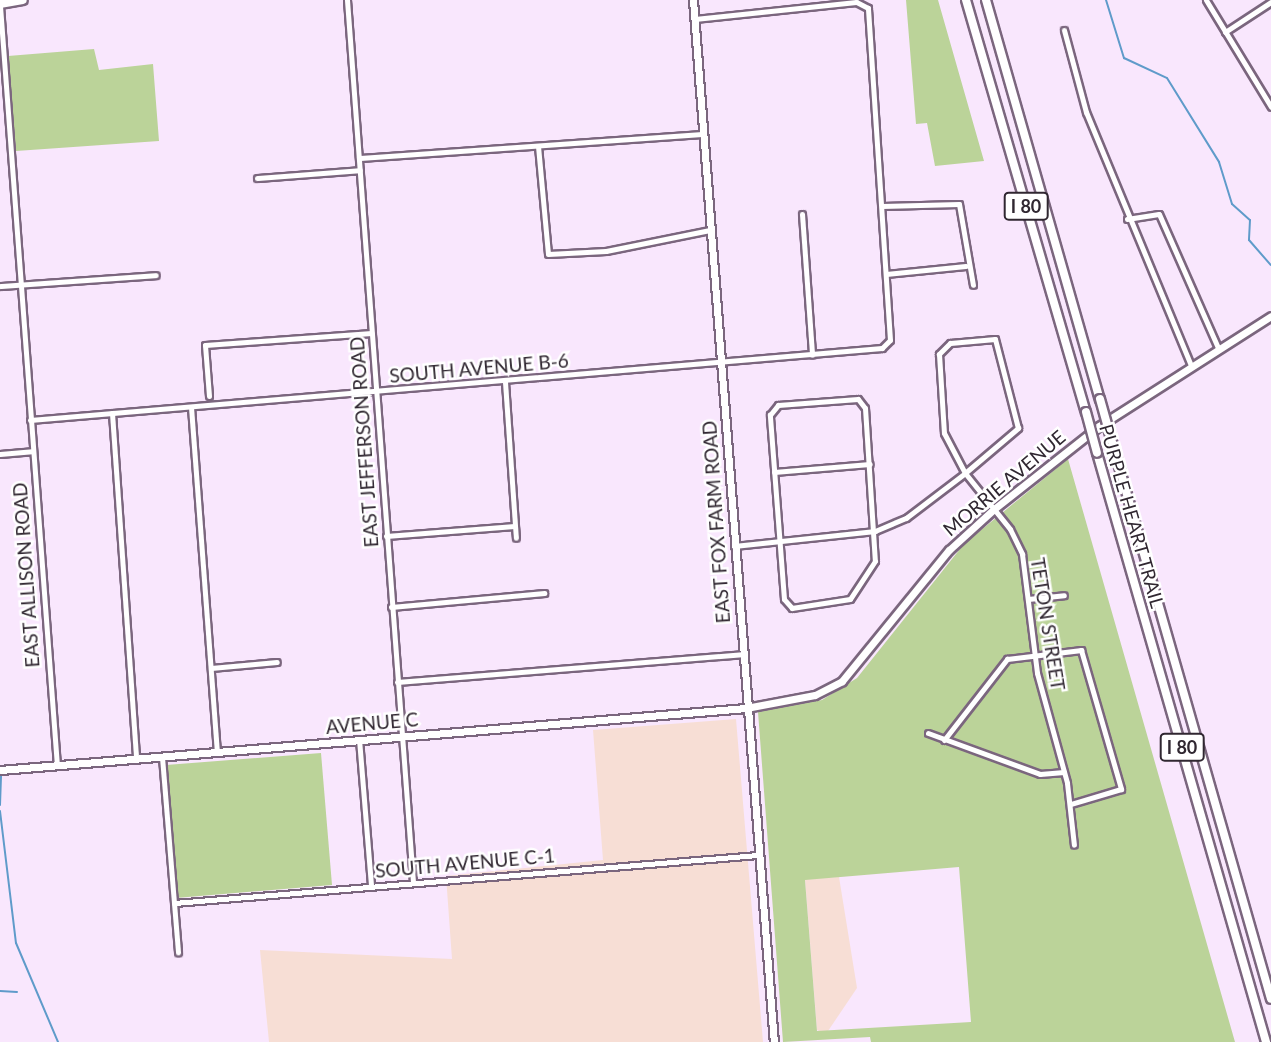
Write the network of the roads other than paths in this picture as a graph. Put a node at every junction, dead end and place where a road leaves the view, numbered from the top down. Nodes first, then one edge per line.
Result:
1 (23, 0) edge
2 (347, 0) edge
3 (693, 0) edge
4 (966, 0) edge
5 (986, 0) edge
6 (1206, 0) edge
7 (1271, 2) edge
8 (0, 5) edge
9 (695, 19) junction
10 (1063, 30) dead end
11 (1225, 32) junction
12 (1271, 107) edge
13 (703, 134) junction
14 (538, 146) junction
15 (359, 158) junction
16 (360, 170) junction
17 (257, 178) dead end
18 (882, 206) junction
19 (802, 214) dead end
20 (1127, 219) junction
21 (710, 230) junction
22 (966, 266) junction
23 (886, 274) junction
24 (156, 275) dead end
25 (21, 285) junction
26 (973, 285) dead end
27 (0, 286) edge
28 (1271, 316) edge
29 (372, 333) junction
30 (1218, 348) junction
31 (812, 355) junction
32 (720, 363) junction
33 (1191, 365) junction
34 (505, 382) junction
35 (376, 392) junction
36 (209, 396) dead end
37 (191, 407) junction
38 (112, 413) junction
39 (30, 420) junction
40 (32, 451) junction
41 (0, 454) edge
42 (870, 464) junction
43 (774, 472) junction
44 (965, 473) junction
45 (994, 509) junction
46 (516, 526) junction
47 (875, 531) junction
48 (386, 536) junction
49 (516, 538) dead end
50 (780, 541) junction
51 (734, 546) junction
52 (544, 593) dead end
53 (1064, 595) dead end
54 (1028, 599) junction
55 (391, 607) junction
56 (1034, 653) junction
57 (742, 654) junction
58 (277, 662) dead end
59 (211, 668) junction
60 (397, 682) junction
61 (746, 708) junction
62 (928, 733) dead end
63 (401, 736) junction
64 (359, 740) junction
65 (944, 740) junction
66 (217, 751) junction
67 (162, 757) junction
68 (136, 759) junction
69 (57, 765) junction
70 (0, 770) edge
71 (1064, 772) junction
72 (1071, 804) junction
73 (1063, 838) dead end
74 (758, 855) junction
75 (413, 882) junction
76 (371, 886) junction
77 (174, 903) junction
78 (178, 953) dead end
79 (1271, 999) edge
80 (774, 1042) edge
81 (1266, 1042) edge

1 - 8 highway
2 - 15 street, EAST JEFFERSON ROAD
3 - 9 main road, EAST FOX FARM ROAD
4 - 81 highway, PURPLE HEART TRAIL / I 80, bridge
5 - 79 highway, PURPLE HEART TRAIL / I 80, bridge
6 - 11 street
7 - 11 street
8 - 25 street, EAST ALLISON ROAD
9 - 13 main road, EAST FOX FARM ROAD
9 - 18 street
10 - 20 street
11 - 12 street
13 - 14 street
13 - 21 main road, EAST FOX FARM ROAD
14 - 15 street
14 - 21 street
15 - 16 street, EAST JEFFERSON ROAD
16 - 17 street
16 - 29 street, EAST JEFFERSON ROAD
18 - 22 street
18 - 23 street
19 - 31 street
20 - 30 street
20 - 33 street
21 - 32 main road, EAST FOX FARM ROAD
22 - 23 street
22 - 26 street
23 - 31 street, SOUTH AVENUE B-6
24 - 25 street
25 - 27 street
25 - 39 street, EAST ALLISON ROAD
28 - 30 main road, MORRIE AVENUE
29 - 35 street, EAST JEFFERSON ROAD
29 - 36 street
30 - 33 main road, MORRIE AVENUE
31 - 32 street, SOUTH AVENUE B-6
32 - 34 street, SOUTH AVENUE B-6
32 - 51 main road, EAST FOX FARM ROAD
33 - 45 main road, MORRIE AVENUE
34 - 35 street, SOUTH AVENUE B-6
34 - 46 street
35 - 37 street, SOUTH AVENUE B-6
35 - 48 street, EAST JEFFERSON ROAD
37 - 38 street, SOUTH AVENUE B-6
37 - 59 street
38 - 39 street, SOUTH AVENUE B-6
38 - 68 street
39 - 40 street, EAST ALLISON ROAD
40 - 41 street
40 - 69 street, EAST ALLISON ROAD
42 - 43 street
42 - 43 street
42 - 47 street
43 - 50 street
44 - 44 street, TETON STREET
44 - 45 street, TETON STREET
44 - 47 street
45 - 54 street, TETON STREET
45 - 61 main road, MORRIE AVENUE
46 - 48 street
46 - 49 street
47 - 50 street
47 - 50 street
48 - 55 street, EAST JEFFERSON ROAD
50 - 51 street
51 - 57 main road, EAST FOX FARM ROAD
52 - 55 street
53 - 54 street
54 - 56 street, TETON STREET
55 - 60 street, EAST JEFFERSON ROAD
56 - 65 street
56 - 71 street, TETON STREET
56 - 72 street
57 - 60 street
57 - 61 main road, EAST FOX FARM ROAD
58 - 59 street
59 - 66 street
60 - 63 street, EAST JEFFERSON ROAD
61 - 63 main road, AVENUE C
61 - 74 main road, EAST FOX FARM ROAD
62 - 65 street
63 - 64 main road, AVENUE C
63 - 75 street, EAST JEFFERSON ROAD
64 - 66 main road, AVENUE C
64 - 76 street
65 - 71 street
66 - 67 main road, AVENUE C
67 - 68 main road, AVENUE C
67 - 77 street
68 - 69 main road, AVENUE C
69 - 70 main road, AVENUE C
71 - 72 street, TETON STREET
72 - 73 street, TETON STREET
74 - 75 street, SOUTH AVENUE C-1
74 - 80 main road, EAST FOX FARM ROAD
75 - 76 street, SOUTH AVENUE C-1
76 - 77 street, SOUTH AVENUE C-1
77 - 78 street

